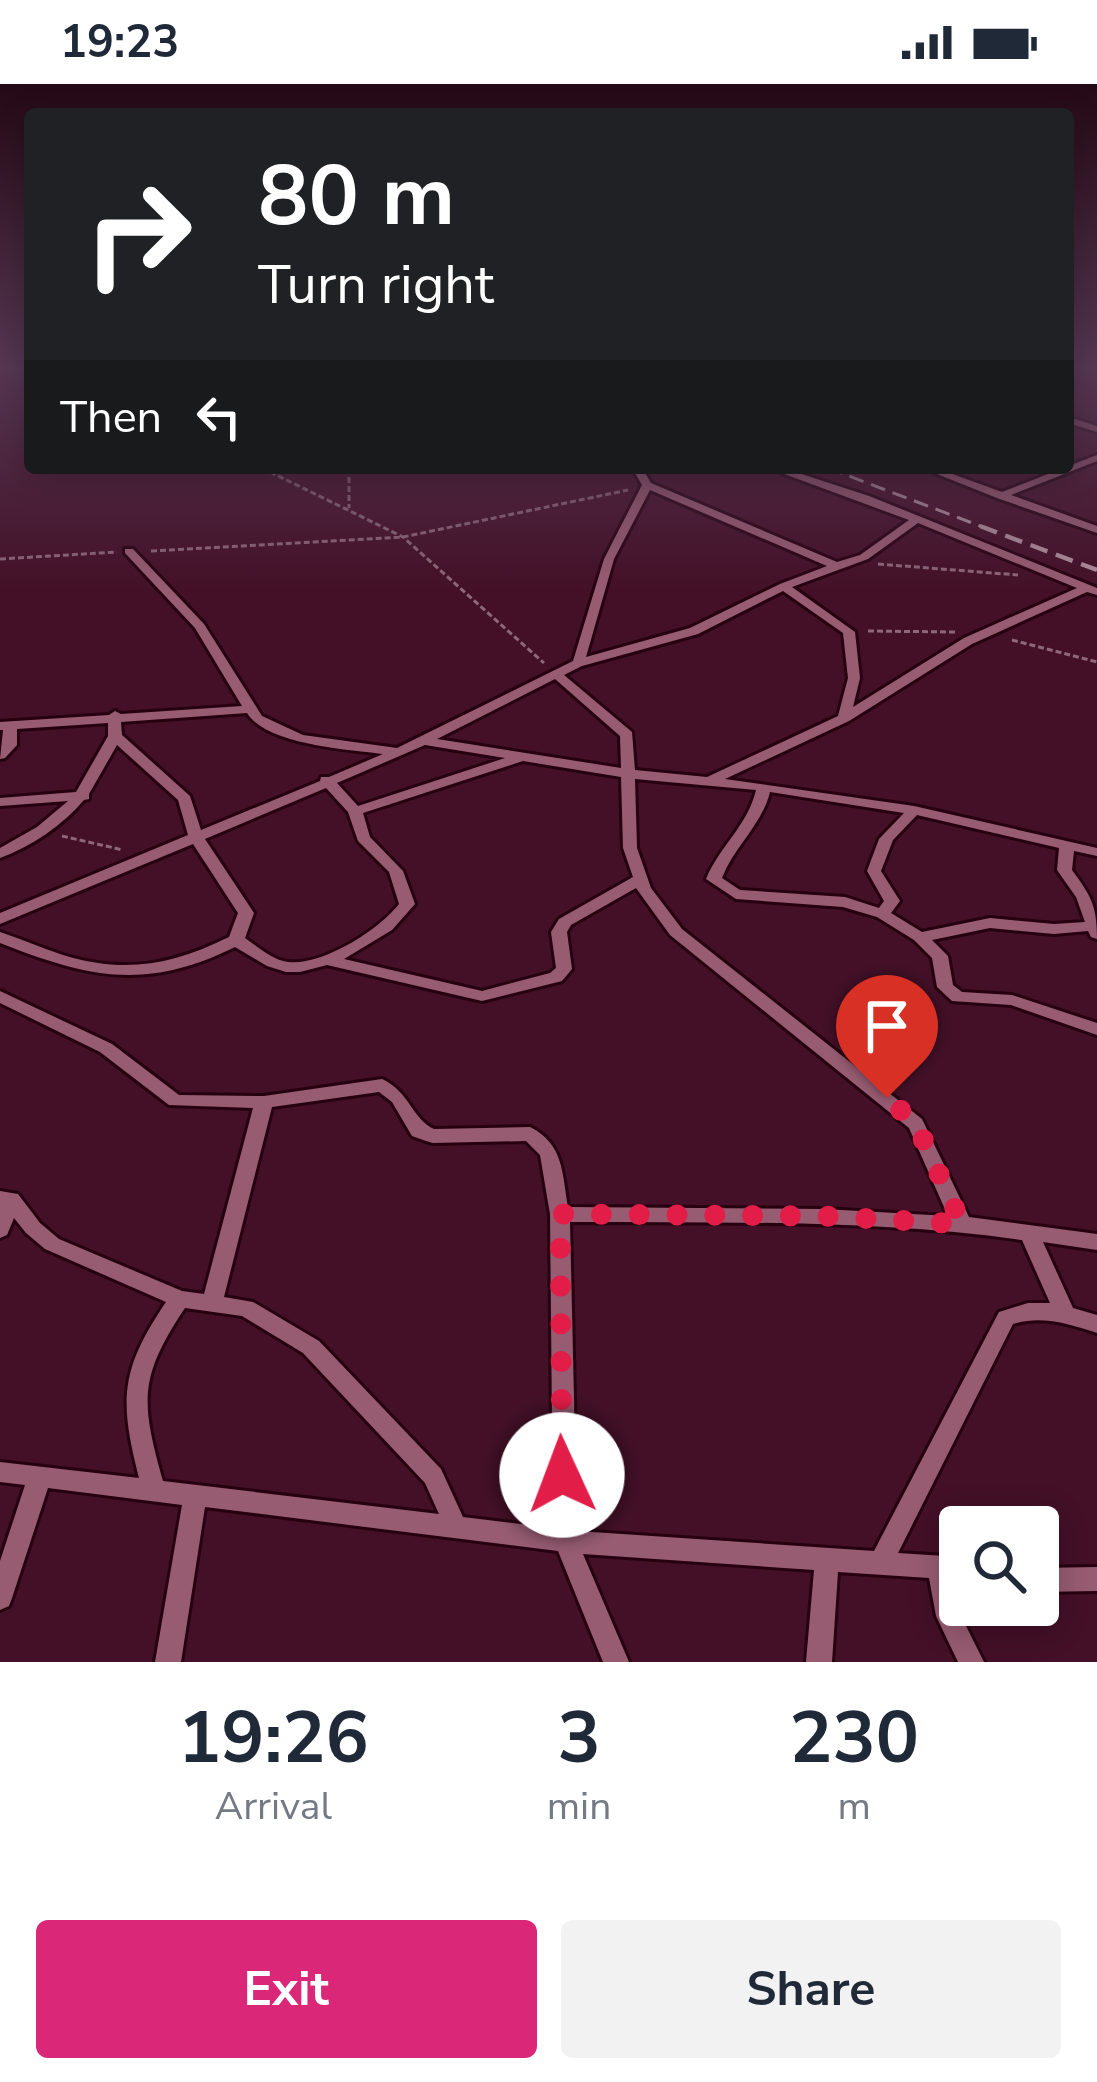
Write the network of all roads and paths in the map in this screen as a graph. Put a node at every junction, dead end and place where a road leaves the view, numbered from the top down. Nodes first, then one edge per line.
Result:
1 (1097, 458) edge
2 (1074, 460) edge
3 (1083, 463) junction
4 (1074, 467) edge
5 (1097, 468) edge
6 (274, 474) edge
7 (349, 474) edge
8 (641, 474) edge
9 (790, 474) edge
10 (943, 474) edge
11 (1056, 474) edge
12 (647, 485) junction
13 (1001, 496) junction
14 (349, 510) junction
15 (917, 519) junction
16 (1097, 530) edge
17 (403, 537) junction
18 (129, 551) junction
19 (0, 559) edge
20 (855, 561) junction
21 (837, 566) junction
22 (1055, 577) junction
23 (784, 586) junction
24 (1092, 590) edge
25 (849, 632) junction
26 (983, 636) junction
27 (1097, 662) edge
28 (578, 663) junction
29 (556, 674) junction
30 (250, 709) junction
31 (115, 715) junction
32 (844, 718) junction
33 (5, 726) edge
34 (115, 736) junction
35 (421, 740) junction
36 (400, 752) junction
37 (0, 755) edge
38 (520, 757) junction
39 (630, 774) junction
40 (326, 780) junction
41 (705, 784) junction
42 (764, 787) junction
43 (84, 796) junction
44 (0, 802) edge
45 (914, 810) junction
46 (355, 811) junction
47 (46, 828) junction
48 (196, 837) junction
49 (1067, 845) junction
50 (1097, 852) edge
51 (0, 854) edge
52 (154, 855) junction
53 (639, 880) junction
54 (882, 914) junction
55 (0, 919) edge
56 (1094, 930) edge
57 (0, 937) edge
58 (920, 937) junction
59 (236, 940) junction
60 (327, 960) junction
61 (0, 996) edge
62 (1097, 1028) edge
63 (264, 1102) junction
64 (6, 1198) edge
65 (560, 1214) junction
66 (962, 1224) junction
67 (0, 1229) edge
68 (1030, 1236) junction
69 (1097, 1242) edge
70 (180, 1299) junction
71 (212, 1303) junction
72 (1065, 1314) junction
73 (1097, 1324) edge
74 (0, 1472) edge
75 (40, 1476) junction
76 (153, 1489) junction
77 (195, 1494) junction
78 (455, 1525) junction
79 (565, 1540) junction
80 (827, 1559) junction
81 (881, 1562) junction
82 (939, 1566) edge
83 (1097, 1579) edge
84 (1059, 1580) edge
85 (0, 1598) edge
86 (953, 1626) edge
87 (168, 1662) edge
88 (616, 1662) edge
89 (819, 1662) edge
90 (971, 1662) edge

1 - 3 street
2 - 3 street
3 - 4 street
3 - 5 street
6 - 14 path
7 - 14 path
8 - 12 street
9 - 15 street
10 - 13 street
11 - 13 street
12 - 17 path
12 - 21 street
12 - 28 street
13 - 16 street
14 - 17 path
15 - 20 street
15 - 22 street
17 - 18 path
17 - 29 path
18 - 19 path
18 - 30 street
20 - 21 street
20 - 22 path
21 - 23 street
22 - 24 street
23 - 25 street
23 - 28 street
24 - 26 street
25 - 26 path
25 - 32 street
26 - 27 path
26 - 32 street
28 - 29 street
29 - 35 street
29 - 39 street
30 - 31 street
30 - 36 street
31 - 33 street
31 - 34 street
32 - 41 street
33 - 37 street
34 - 43 street
34 - 48 street
35 - 36 street
35 - 38 street
36 - 40 street
38 - 39 street
38 - 46 street
39 - 41 street
39 - 53 street
40 - 46 street
40 - 48 street
41 - 42 street
42 - 45 street
42 - 54 street
43 - 44 street
43 - 47 street
45 - 49 street
45 - 54 street
46 - 60 street
47 - 51 street
47 - 52 path
48 - 52 street
48 - 59 street
49 - 50 street
49 - 56 street
52 - 55 street
53 - 60 street
53 - 66 street
54 - 58 street
56 - 58 street
57 - 59 street
58 - 62 street
59 - 60 street
61 - 63 street
63 - 65 street
63 - 71 street
64 - 67 street
64 - 70 street
65 - 66 street
65 - 79 street
66 - 68 street
68 - 69 street
68 - 72 street
70 - 71 street
70 - 76 street
71 - 78 street
72 - 73 street
72 - 81 street
74 - 75 street
75 - 76 street
75 - 85 street
76 - 77 street
77 - 78 street
77 - 87 street
78 - 79 street
79 - 80 street
79 - 88 street
80 - 81 street
80 - 89 street
81 - 82 street
83 - 84 street
86 - 90 street

